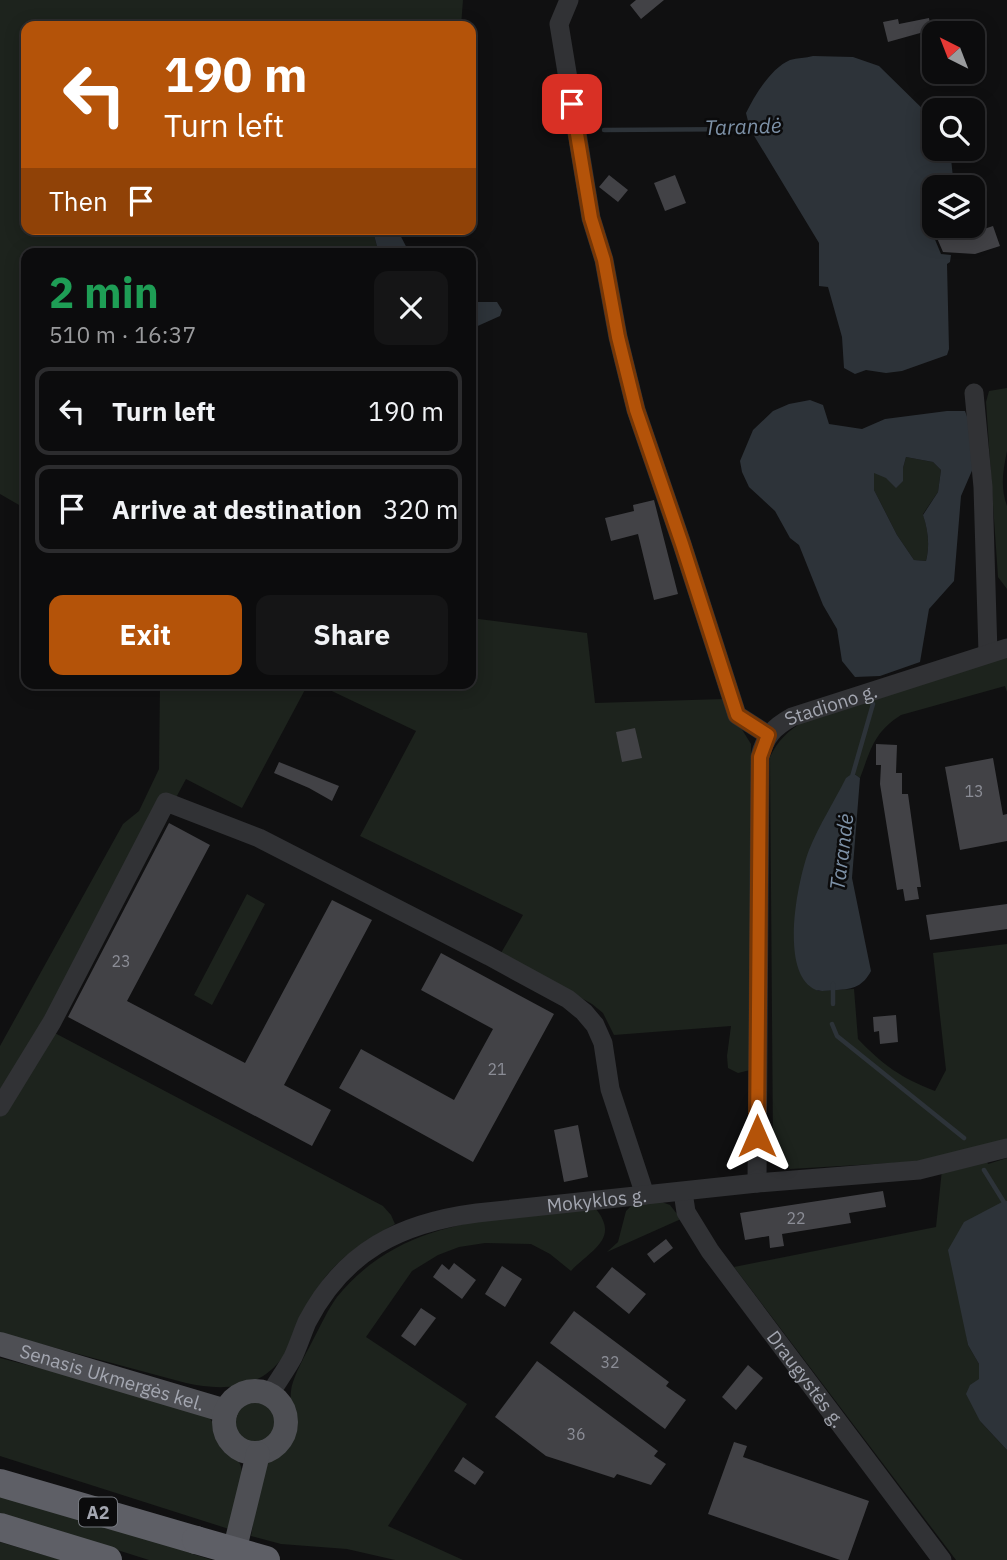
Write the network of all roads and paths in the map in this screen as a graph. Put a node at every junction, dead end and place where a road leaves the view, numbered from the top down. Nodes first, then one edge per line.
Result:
1 (569, 0) edge
2 (974, 393) dead end
3 (997, 651) edge
4 (768, 735) junction
5 (0, 1107) edge
6 (1007, 1147) edge
7 (757, 1183) junction
8 (683, 1192) junction
9 (645, 1195) junction
10 (0, 1344) edge
11 (270, 1394) junction
12 (226, 1410) junction
13 (258, 1454) junction
14 (0, 1483) edge
15 (0, 1527) edge
16 (108, 1560) edge
17 (232, 1560) edge
18 (266, 1560) edge
19 (942, 1560) edge

1 - 4 street
2 - 3 street
3 - 4 street, Stadiono g.
4 - 7 street, Stadiono g.
5 - 9 street
6 - 7 street, Mokyklos g.
7 - 8 street, Mokyklos g.
8 - 9 street, Mokyklos g.
8 - 19 street, Draugystės g.
9 - 11 street, Mokyklos g.
10 - 12 main road, Senasis Ukmergės kel.
11 - 12 main road
11 - 13 main road
12 - 13 main road
13 - 17 main road
14 - 18 highway, A2, bridge
15 - 16 highway, A2

